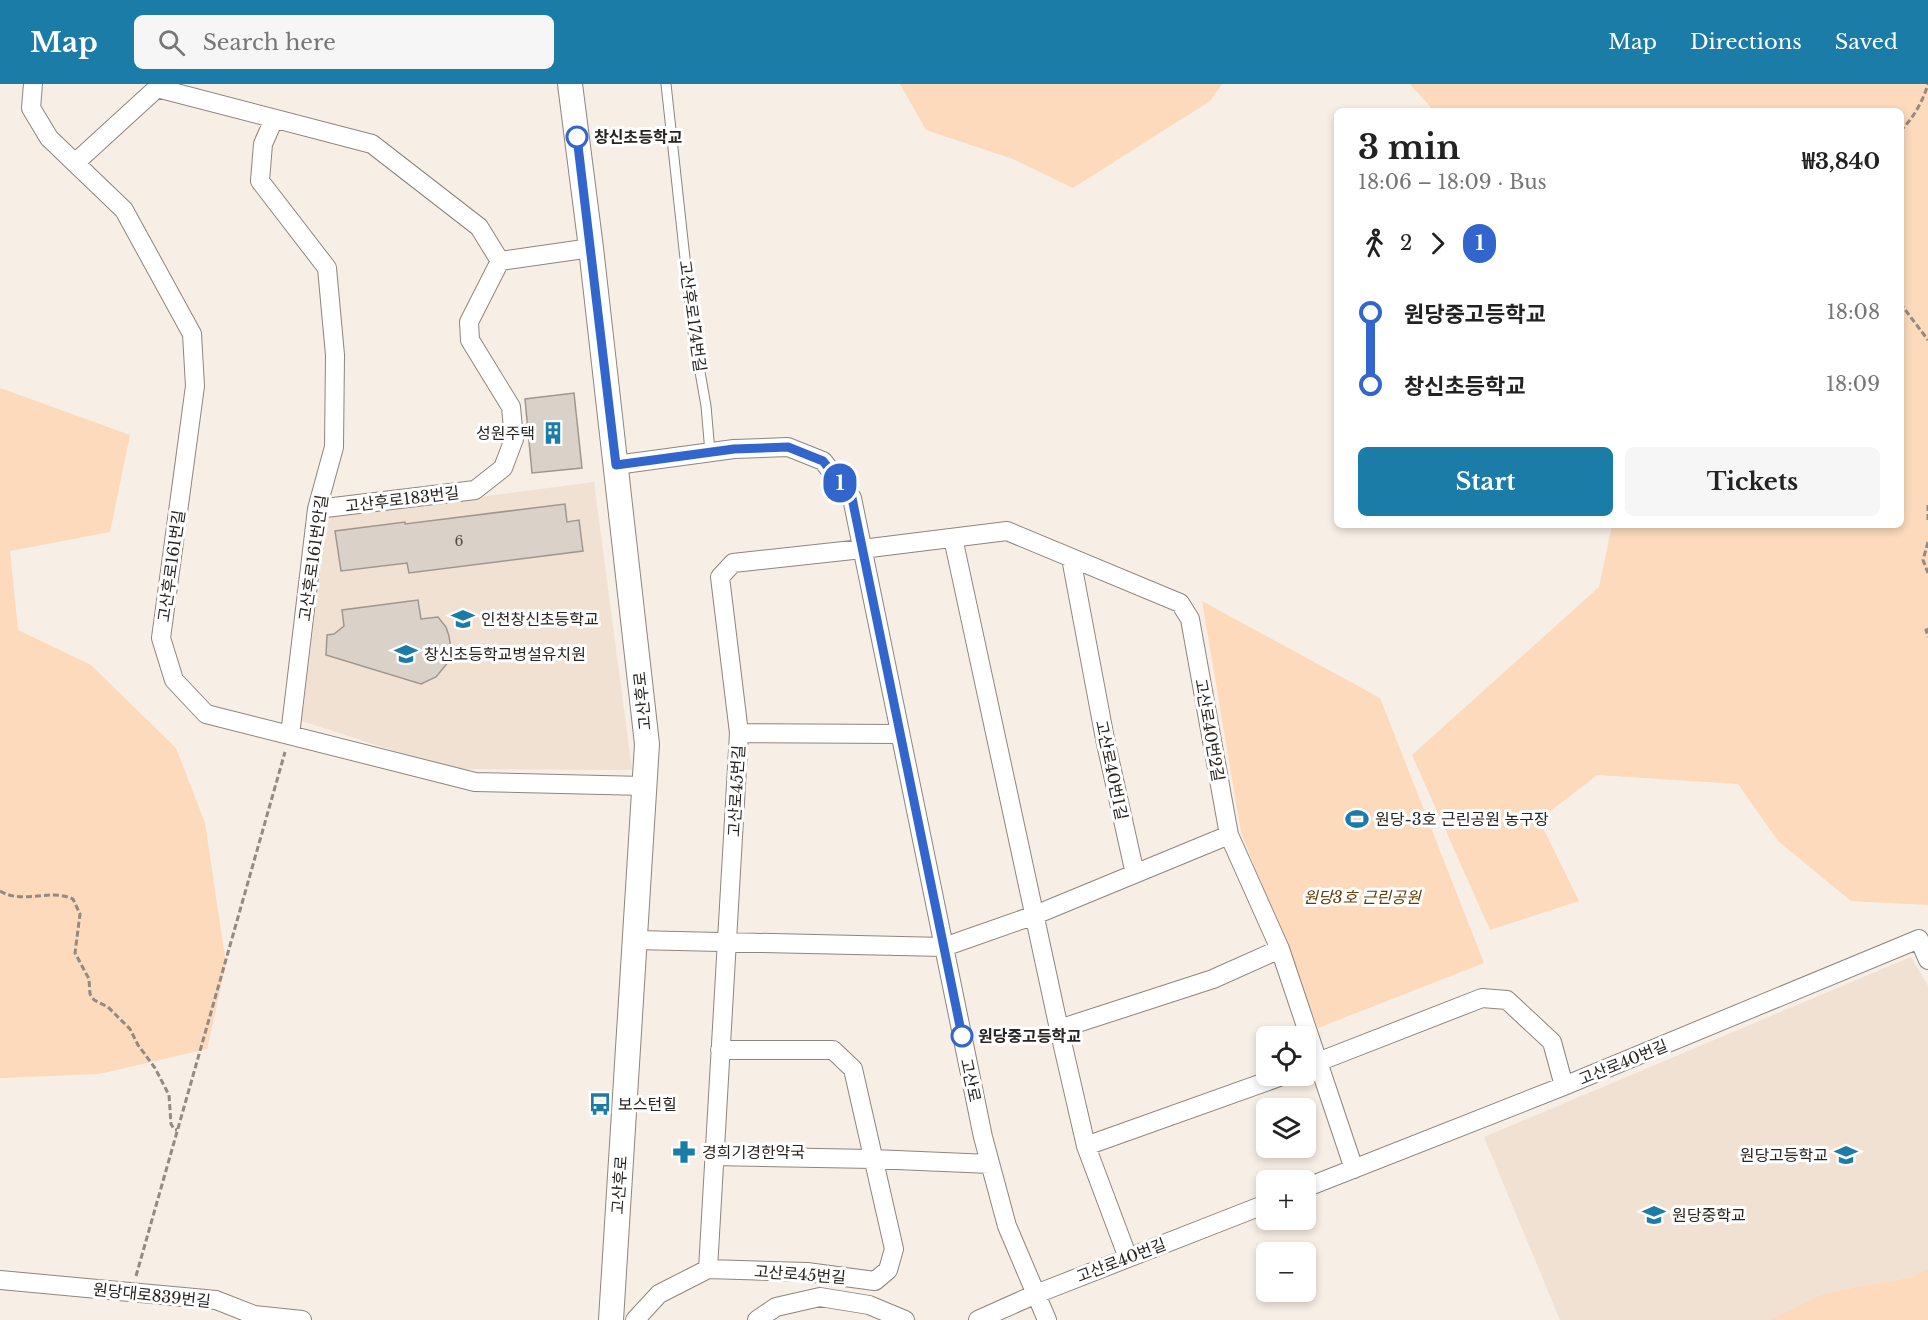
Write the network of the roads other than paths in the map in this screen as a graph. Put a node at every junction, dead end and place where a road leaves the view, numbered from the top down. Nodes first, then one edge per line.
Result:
1 (33, 84) edge
2 (570, 84) edge
3 (666, 84) edge
4 (274, 119) junction
5 (75, 163) junction
6 (591, 248) junction
7 (500, 261) junction
8 (711, 452) junction
9 (616, 465) junction
10 (317, 508) junction
11 (953, 538) junction
12 (862, 549) junction
13 (1071, 558) junction
14 (739, 733) junction
15 (900, 734) junction
16 (290, 735) junction
17 (644, 786) junction
18 (1229, 836) junction
19 (1135, 874) junction
20 (1035, 915) junction
21 (635, 939) junction
22 (727, 943) junction
23 (944, 947) junction
24 (1280, 949) junction
25 (1928, 960) edge
26 (1301, 1026) edge
27 (1059, 1029) junction
28 (720, 1050) junction
29 (1316, 1063) edge
30 (1316, 1075) edge
31 (1256, 1085) edge
32 (1564, 1086) junction
33 (1086, 1146) junction
34 (714, 1156) junction
35 (873, 1158) junction
36 (990, 1164) junction
37 (1354, 1169) junction
38 (1316, 1184) edge
39 (1256, 1208) edge
40 (1128, 1258) junction
41 (708, 1269) junction
42 (0, 1280) edge
43 (1036, 1294) junction
44 (302, 1320) edge
45 (611, 1320) edge
46 (635, 1320) edge
47 (757, 1320) edge
48 (905, 1320) edge
49 (978, 1320) edge
50 (1047, 1320) edge

1 - 5 street, 고산후로161번길
2 - 6 main road, 고산후로
3 - 8 lane, 고산후로174번길
4 - 5 street
4 - 7 street
4 - 10 street, 고산후로161번안길
5 - 16 street, 고산후로161번길
6 - 7 street
6 - 9 main road, 고산후로
7 - 10 street, 고산후로183번길
8 - 9 street
8 - 12 street, 고산로
9 - 17 main road, 고산후로
10 - 16 street, 고산후로161번안길
11 - 12 street, 고산로40번2길
11 - 13 street, 고산로40번2길
11 - 20 street
12 - 14 street, 고산로45번길
12 - 15 street, 고산로
13 - 18 street, 고산로40번2길
13 - 19 street, 고산로40번1길
14 - 15 street
14 - 22 street, 고산로45번길
15 - 23 street, 고산로
16 - 17 street, 고산후로161번길
17 - 21 main road, 고산후로
18 - 19 street
18 - 24 street, 고산로40번2길
19 - 20 street
20 - 23 street
20 - 27 street
21 - 22 street
21 - 45 main road, 고산후로
22 - 23 street
22 - 28 street, 고산로45번길
23 - 36 street, 고산로
24 - 26 street, 고산로40번2길
24 - 27 street
25 - 32 street, 고산로40번길
27 - 33 street
28 - 34 street, 고산로45번길
28 - 35 street, 고산로45번길
29 - 32 street
30 - 37 street, 고산로40번2길
31 - 33 street
32 - 37 street, 고산로40번길
33 - 40 street
34 - 35 street
34 - 41 street, 고산로45번길
35 - 36 street
35 - 41 street, 고산로45번길
36 - 43 street, 고산로
37 - 38 street, 고산로40번길
39 - 40 street, 고산로40번길
40 - 43 street, 고산로40번길
41 - 46 street
42 - 44 street, 원당대로839번길
43 - 49 street, 고산로40번길
43 - 50 street, 고산로
47 - 48 street

